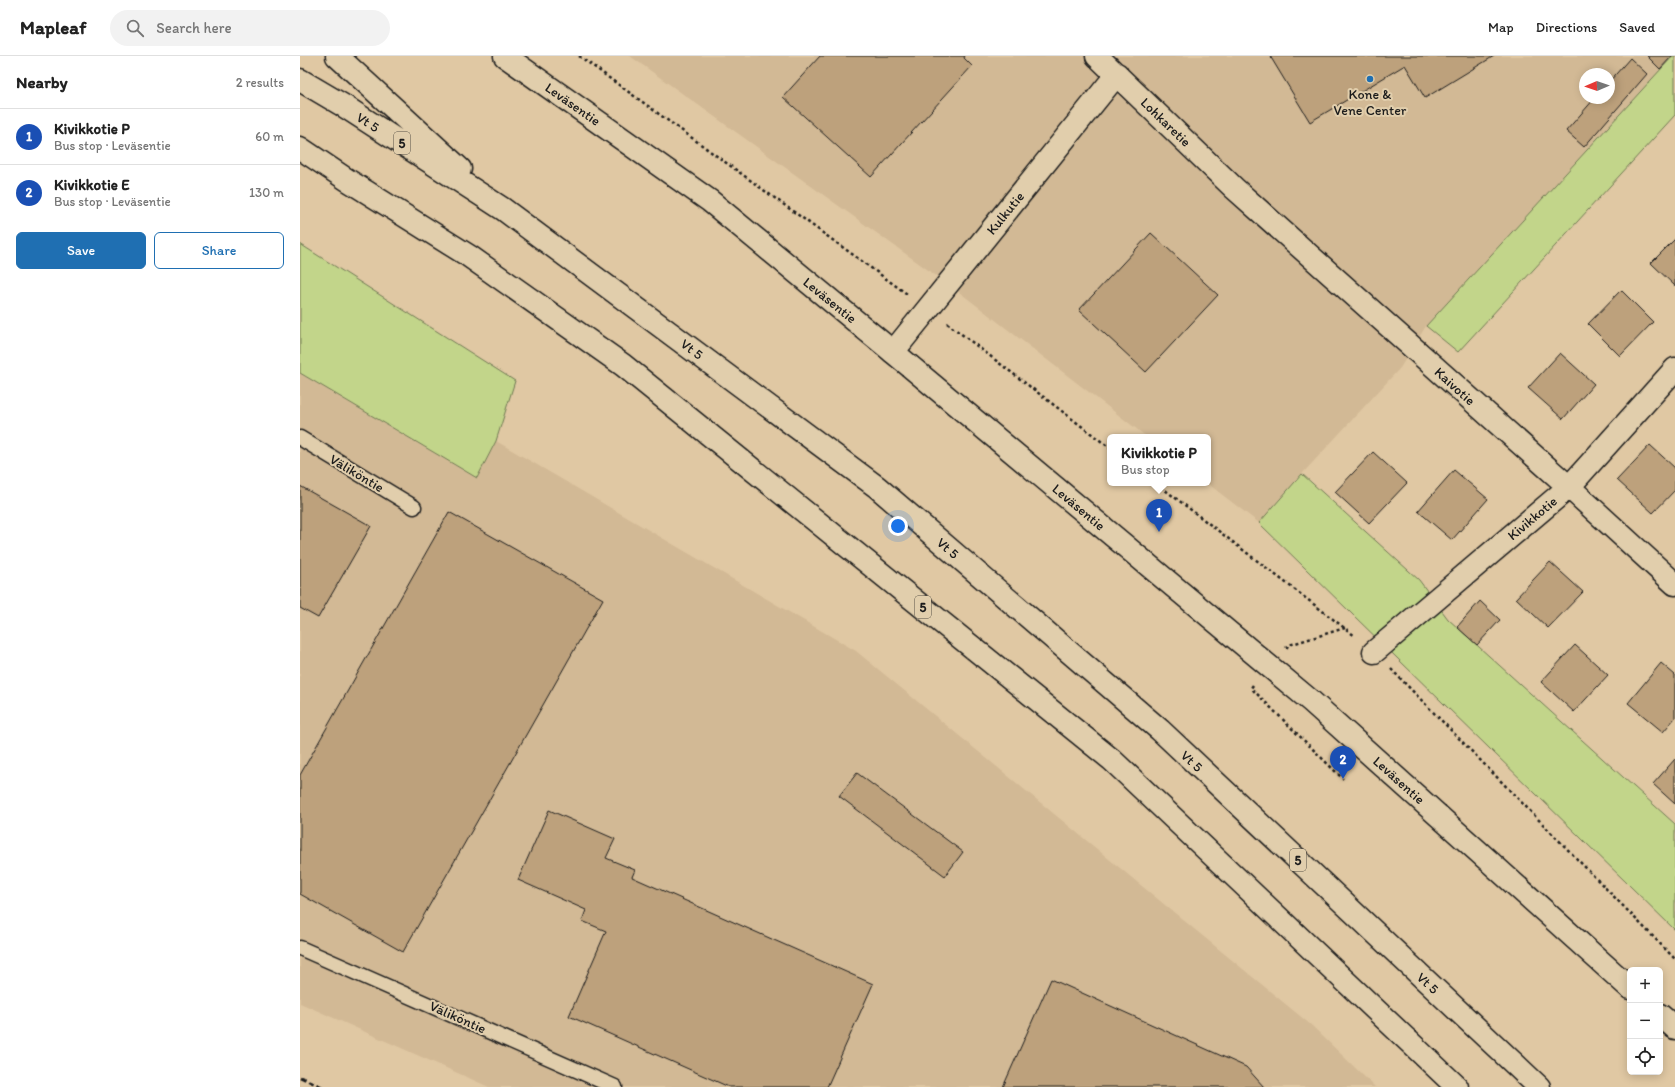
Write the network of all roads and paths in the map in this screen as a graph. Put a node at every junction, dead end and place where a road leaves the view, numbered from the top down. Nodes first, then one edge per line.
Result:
1 (337, 56) edge
2 (505, 56) edge
3 (579, 56) edge
4 (1097, 56) edge
5 (1117, 74) junction
6 (300, 80) edge
7 (300, 148) edge
8 (300, 157) edge
9 (346, 179) junction
10 (1234, 188) joint
11 (503, 209) junction
12 (927, 308) junction
13 (893, 352) junction
14 (1675, 369) edge
15 (300, 438) edge
16 (1107, 446) edge
17 (1160, 486) edge
18 (1568, 487) junction
19 (414, 507) dead end
20 (1675, 584) edge
21 (1374, 652) junction
22 (300, 948) edge
23 (1675, 959) edge
24 (1627, 985) edge
25 (1663, 1018) edge
26 (1675, 1028) edge
27 (615, 1087) edge
28 (1457, 1087) edge
29 (1539, 1087) edge

1 - 11 main road
2 - 13 main road, Leväsentie
3 - 12 path
4 - 5 main road, Lohkaretie
5 - 10 main road, Lohkaretie
5 - 12 main road, Kulkutie
6 - 11 main road, Vt 5 / 5
7 - 9 main road, 5
8 - 9 main road
9 - 28 main road, 5
10 - 18 main road, Kaivotie
11 - 29 main road, Vt 5 / 5
12 - 13 main road, Kulkutie
12 - 16 path
13 - 24 main road, Leväsentie
14 - 18 main road, Kivikkotie
15 - 19 lane, Väliköntie
17 - 21 path
18 - 20 main road, Kaivotie
18 - 21 main road, Kivikkotie
21 - 23 path
22 - 27 lane, Väliköntie
25 - 26 main road

